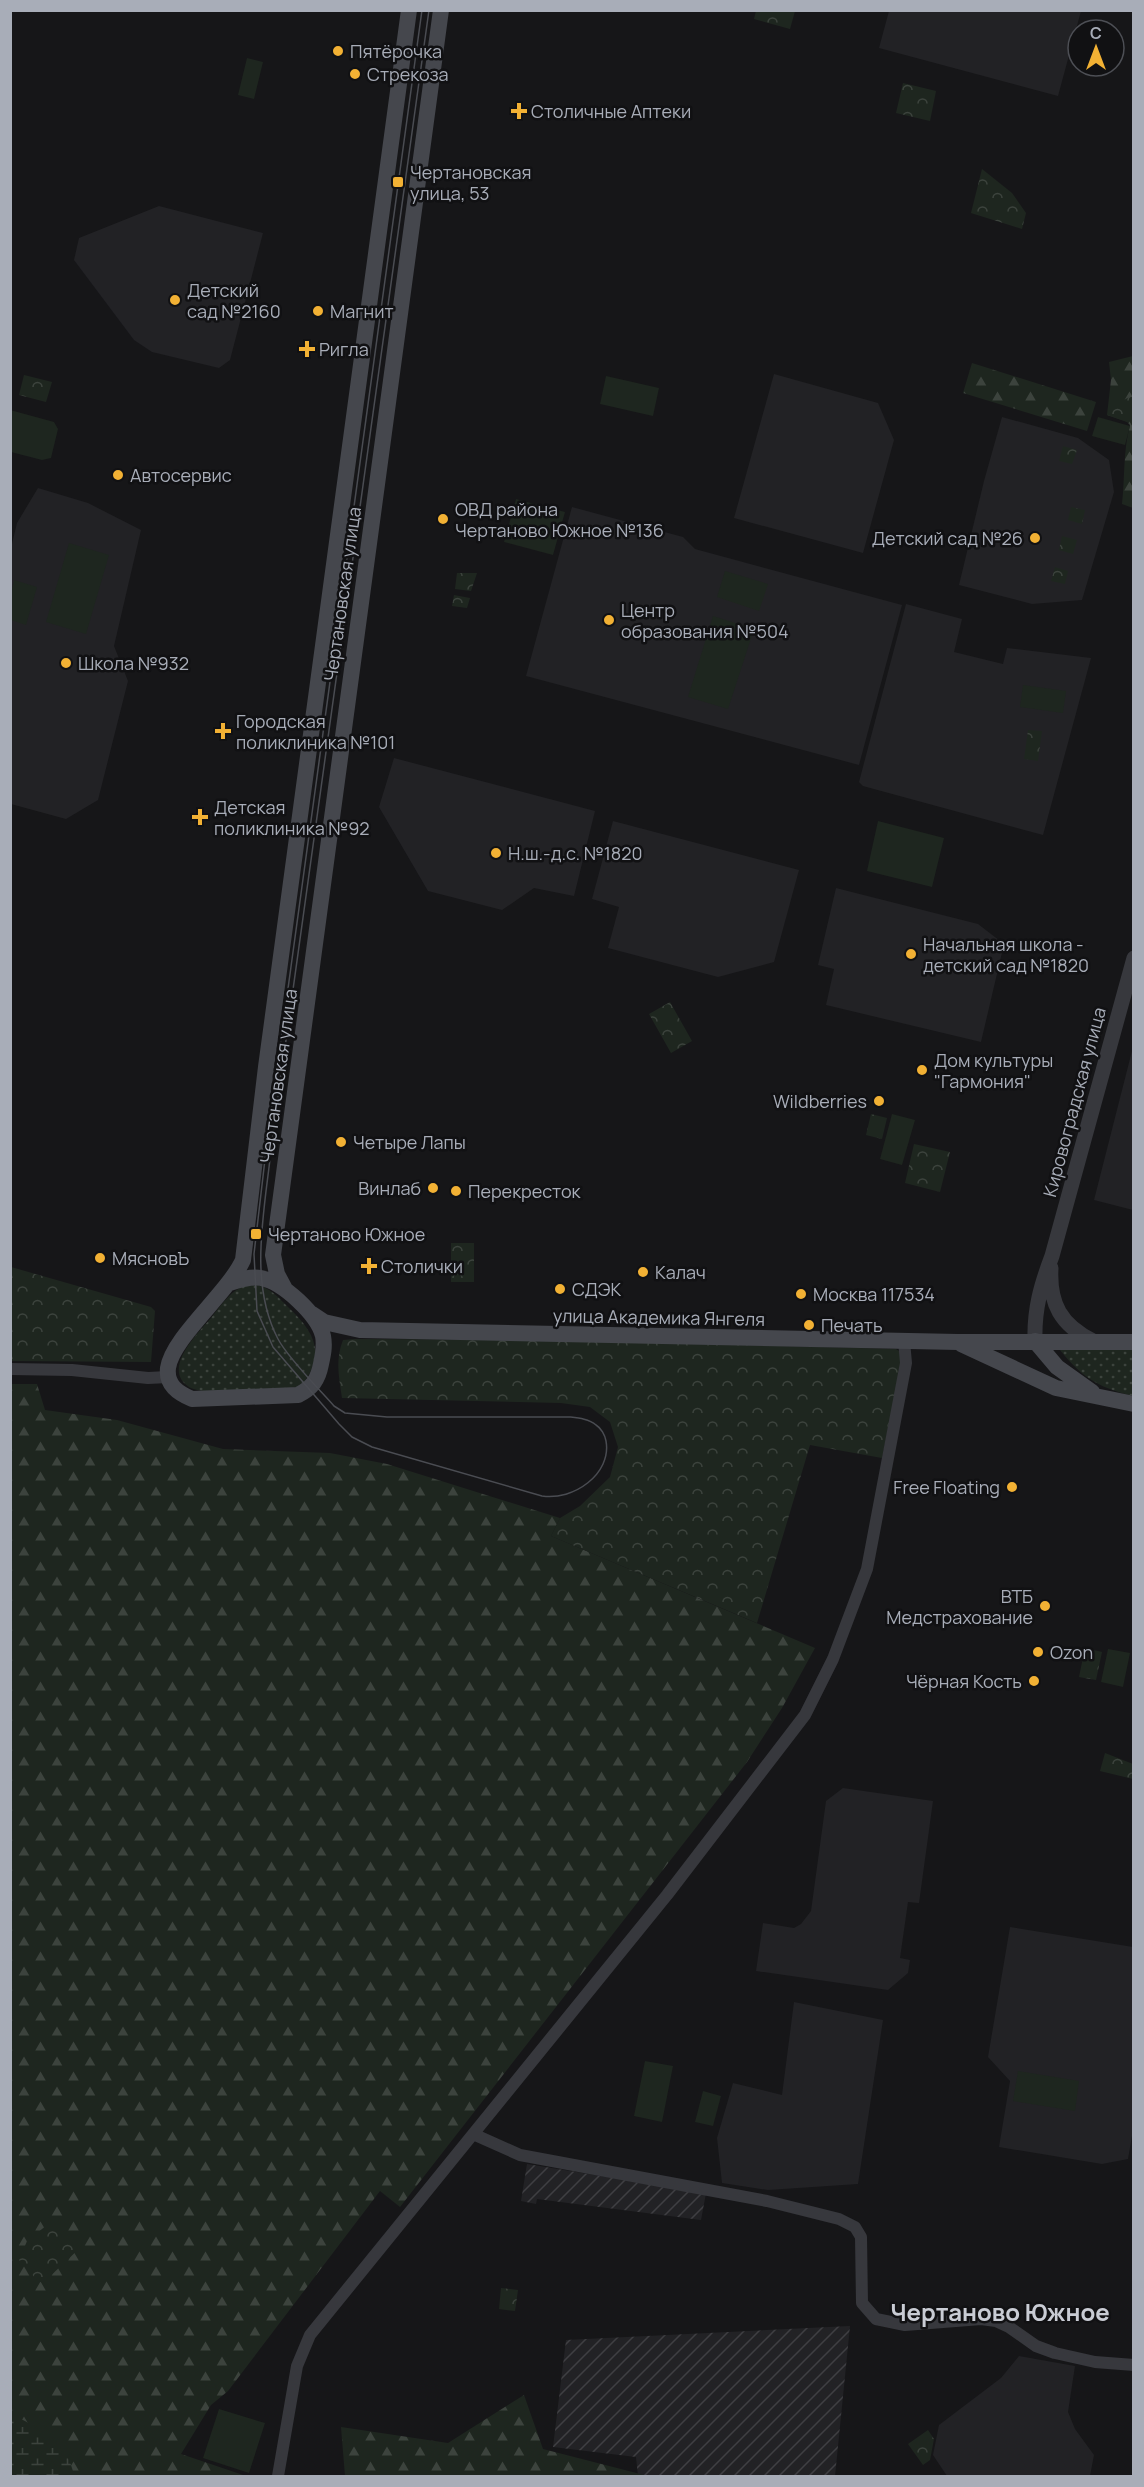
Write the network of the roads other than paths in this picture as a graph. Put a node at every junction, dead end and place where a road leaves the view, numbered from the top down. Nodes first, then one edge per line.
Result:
1 (409, 10) edge
2 (441, 10) edge
3 (318, 695) junction
4 (346, 704) junction
5 (1134, 958) edge
6 (1052, 1256) junction
7 (230, 1283) junction
8 (285, 1289) junction
9 (311, 1314) junction
10 (360, 1330) junction
11 (904, 1341) junction
12 (1035, 1341) junction
13 (1093, 1341) junction
14 (957, 1342) junction
15 (1134, 1342) edge
16 (10, 1369) edge
17 (320, 1372) junction
18 (168, 1377) junction
19 (1102, 1399) junction
20 (1134, 1404) edge
21 (473, 2134) junction
22 (1134, 2365) edge
23 (278, 2476) edge

1 - 3 main road, Чертановская улица
2 - 4 main road, Чертановская улица
3 - 4 main road
3 - 7 main road, Чертановская улица
4 - 8 main road, Чертановская улица
5 - 6 street, Кировоградская улица
6 - 12 street, Кировоградская улица
6 - 13 street, Кировоградская улица
7 - 8 main road, Чертановская улица
7 - 18 main road, Чертановская улица
8 - 9 main road, Чертановская улица
9 - 10 main road
9 - 17 main road, Чертановская улица
10 - 11 main road, улица Академика Янгеля
10 - 17 main road
11 - 14 main road, улица Академика Янгеля
11 - 21 street
12 - 13 main road, улица Академика Янгеля
12 - 14 main road, улица Академика Янгеля
12 - 19 main road
13 - 15 main road, улица Академика Янгеля
14 - 19 main road, улица Академика Янгеля
16 - 18 street
17 - 18 main road
19 - 20 main road, улица Академика Янгеля
21 - 22 street
21 - 23 street

